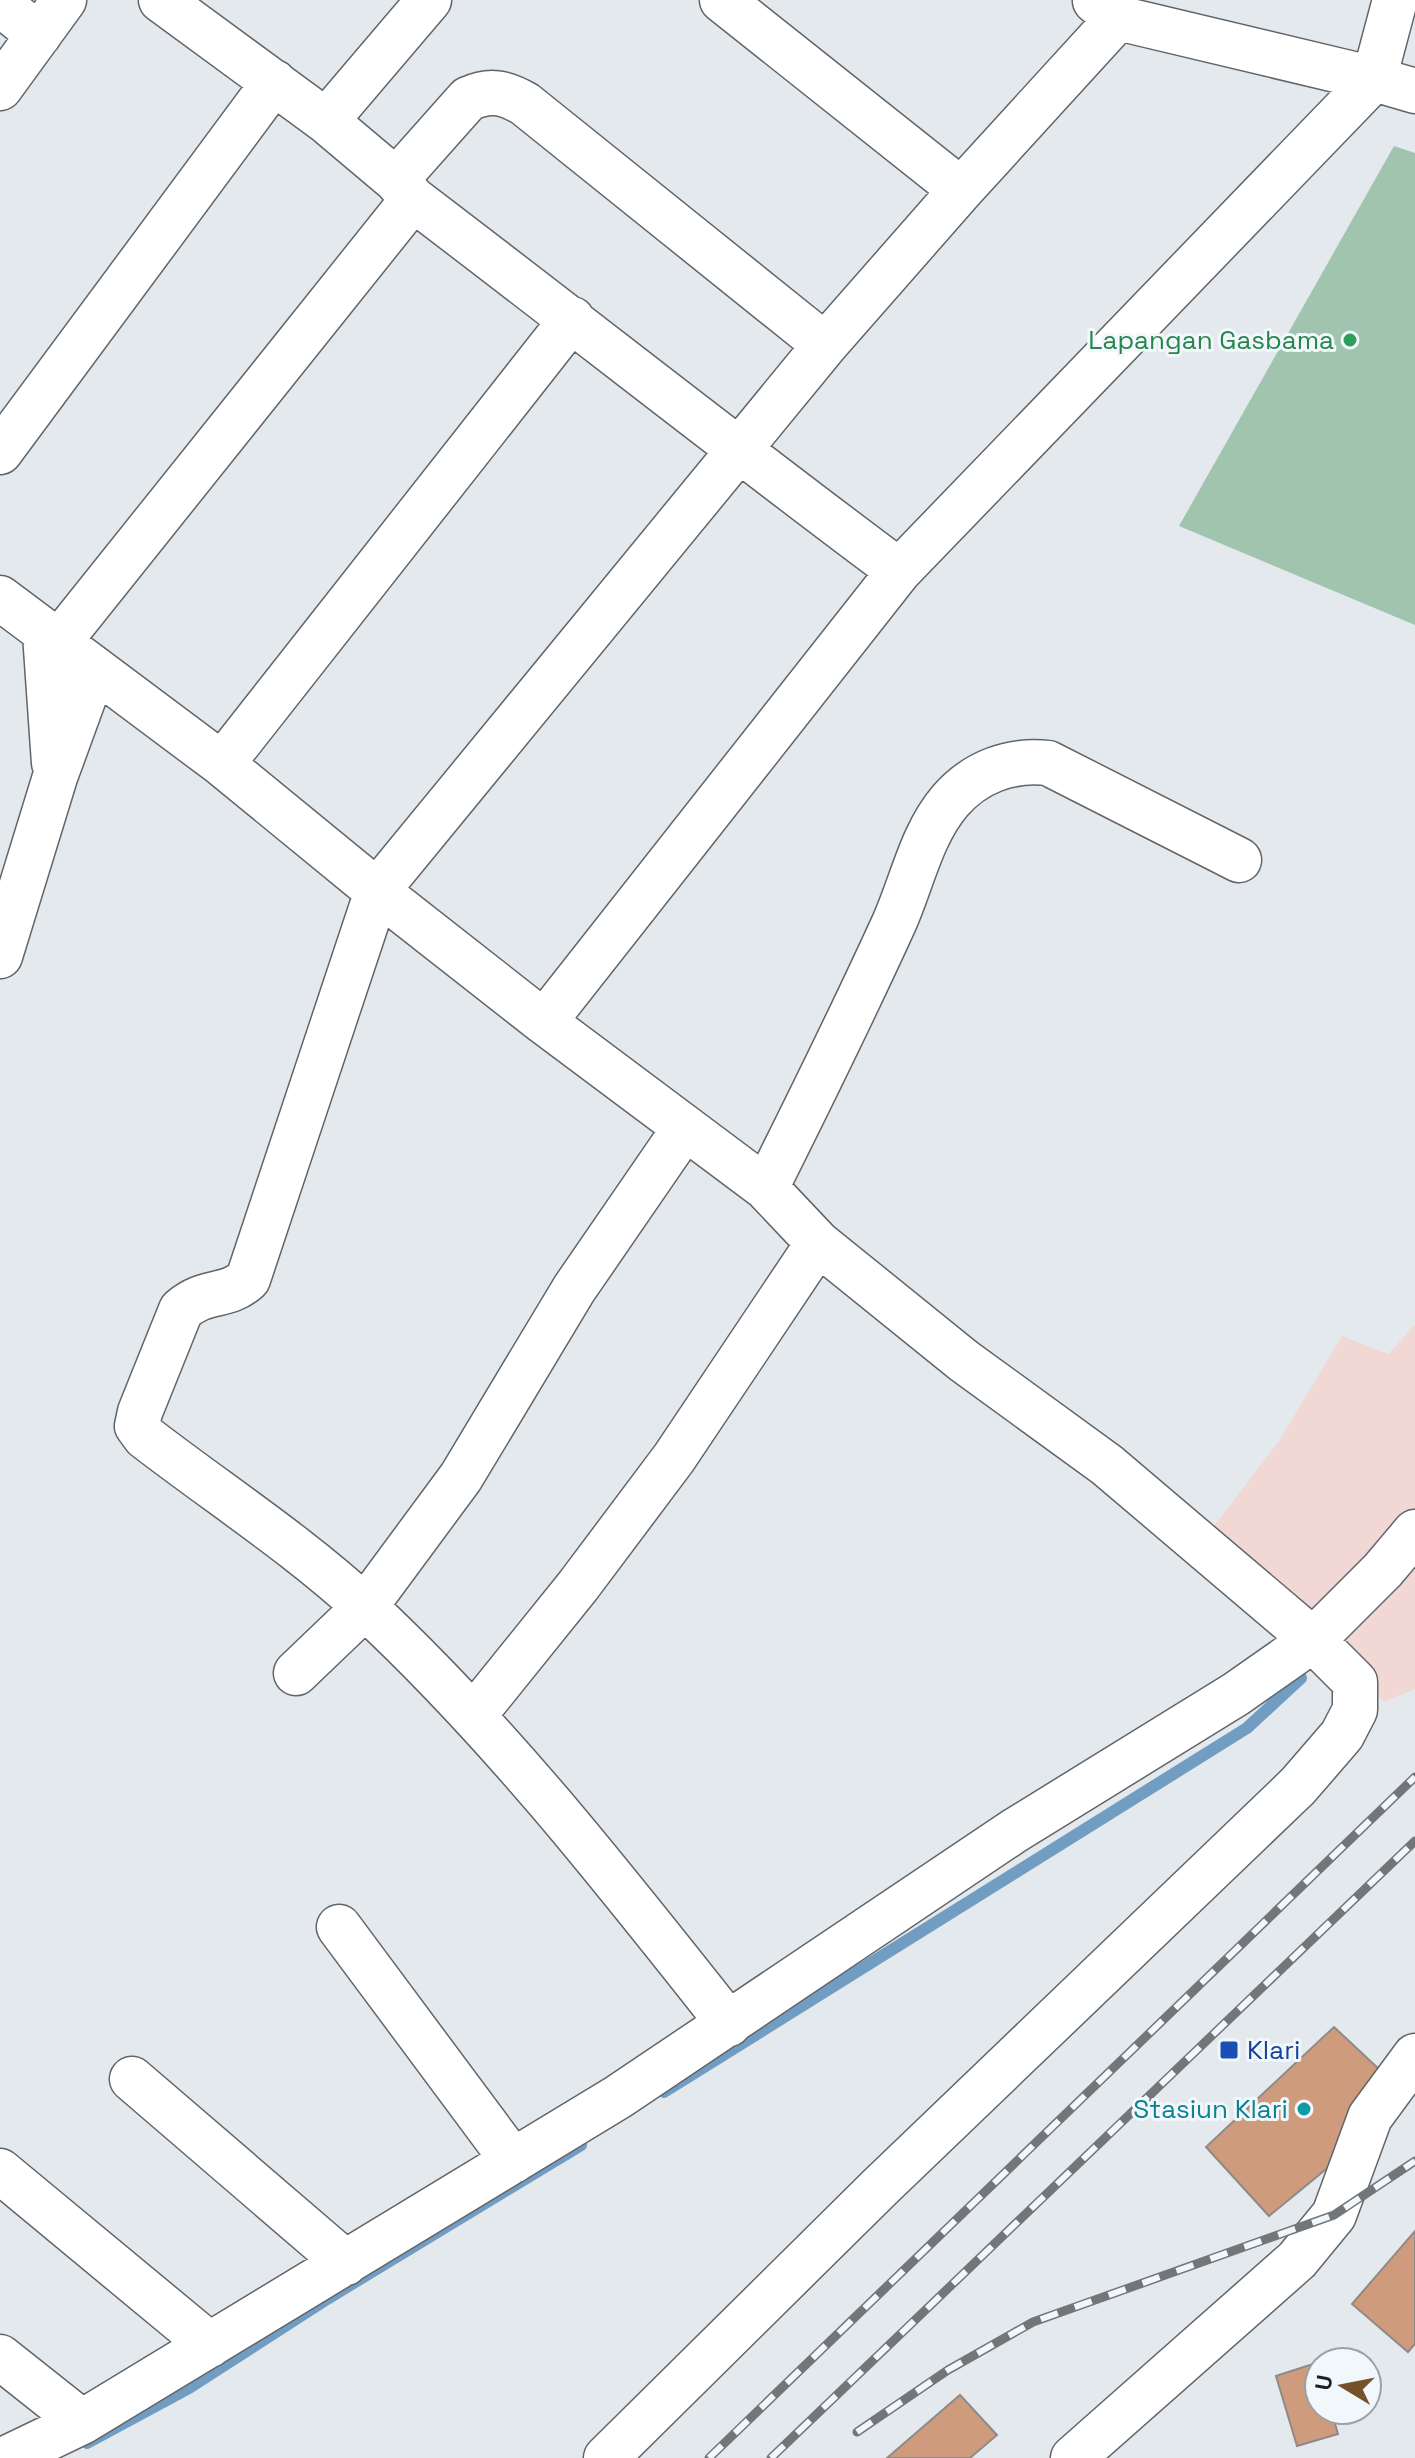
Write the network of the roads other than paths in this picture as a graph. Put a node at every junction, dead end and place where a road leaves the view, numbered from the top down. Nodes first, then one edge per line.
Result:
1 (64, 0) edge
2 (161, 0) edge
3 (429, 0) edge
4 (722, 0) edge
5 (1395, 0) edge
6 (0, 4) edge
7 (1106, 9) edge
8 (39, 35) junction
9 (274, 82) junction
10 (1395, 85) edge
11 (0, 88) edge
12 (326, 121) junction
13 (404, 189) junction
14 (961, 190) junction
15 (572, 319) junction
16 (825, 345) junction
17 (738, 451) junction
18 (0, 452) edge
19 (899, 571) junction
20 (0, 598) edge
21 (51, 638) junction
22 (94, 670) junction
23 (222, 764) junction
24 (55, 777) junction
25 (1239, 860) dead end
26 (377, 891) junction
27 (0, 956) edge
28 (544, 1022) junction
29 (684, 1129) junction
30 (766, 1188) junction
31 (818, 1243) junction
32 (1415, 1532) edge
33 (365, 1607) junction
34 (1318, 1644) junction
35 (296, 1673) dead end
36 (474, 1715) junction
37 (339, 1927) dead end
38 (729, 2024) junction
39 (1415, 2056) edge
40 (132, 2079) dead end
41 (513, 2161) junction
42 (0, 2171) edge
43 (346, 2263) junction
44 (210, 2345) junction
45 (0, 2357) edge
46 (82, 2422) junction
47 (7, 2458) edge
48 (606, 2458) edge
49 (1073, 2458) edge

1 - 8 street
2 - 9 street
3 - 12 street
4 - 14 street
5 - 10 street
6 - 8 street
7 - 10 street
7 - 14 street
8 - 11 street
9 - 12 street
9 - 18 street
10 - 19 street
12 - 13 street
13 - 15 street
13 - 16 street
13 - 21 street
14 - 16 street
15 - 17 street
15 - 23 street
16 - 17 street
17 - 19 street
17 - 26 street
19 - 28 street
20 - 21 street
21 - 22 street
21 - 24 street
22 - 23 street
22 - 24 street
23 - 26 street
24 - 27 street
25 - 30 street
26 - 28 street
26 - 33 street
28 - 29 street
29 - 30 street
29 - 33 street
30 - 31 street
31 - 34 street
31 - 36 street
32 - 34 street
33 - 35 street
33 - 36 street
34 - 38 street
34 - 48 street
36 - 38 street
37 - 41 street
38 - 41 street
39 - 49 street
40 - 43 street
41 - 43 street
42 - 44 street
43 - 44 street
44 - 46 street
45 - 46 street
46 - 47 street

